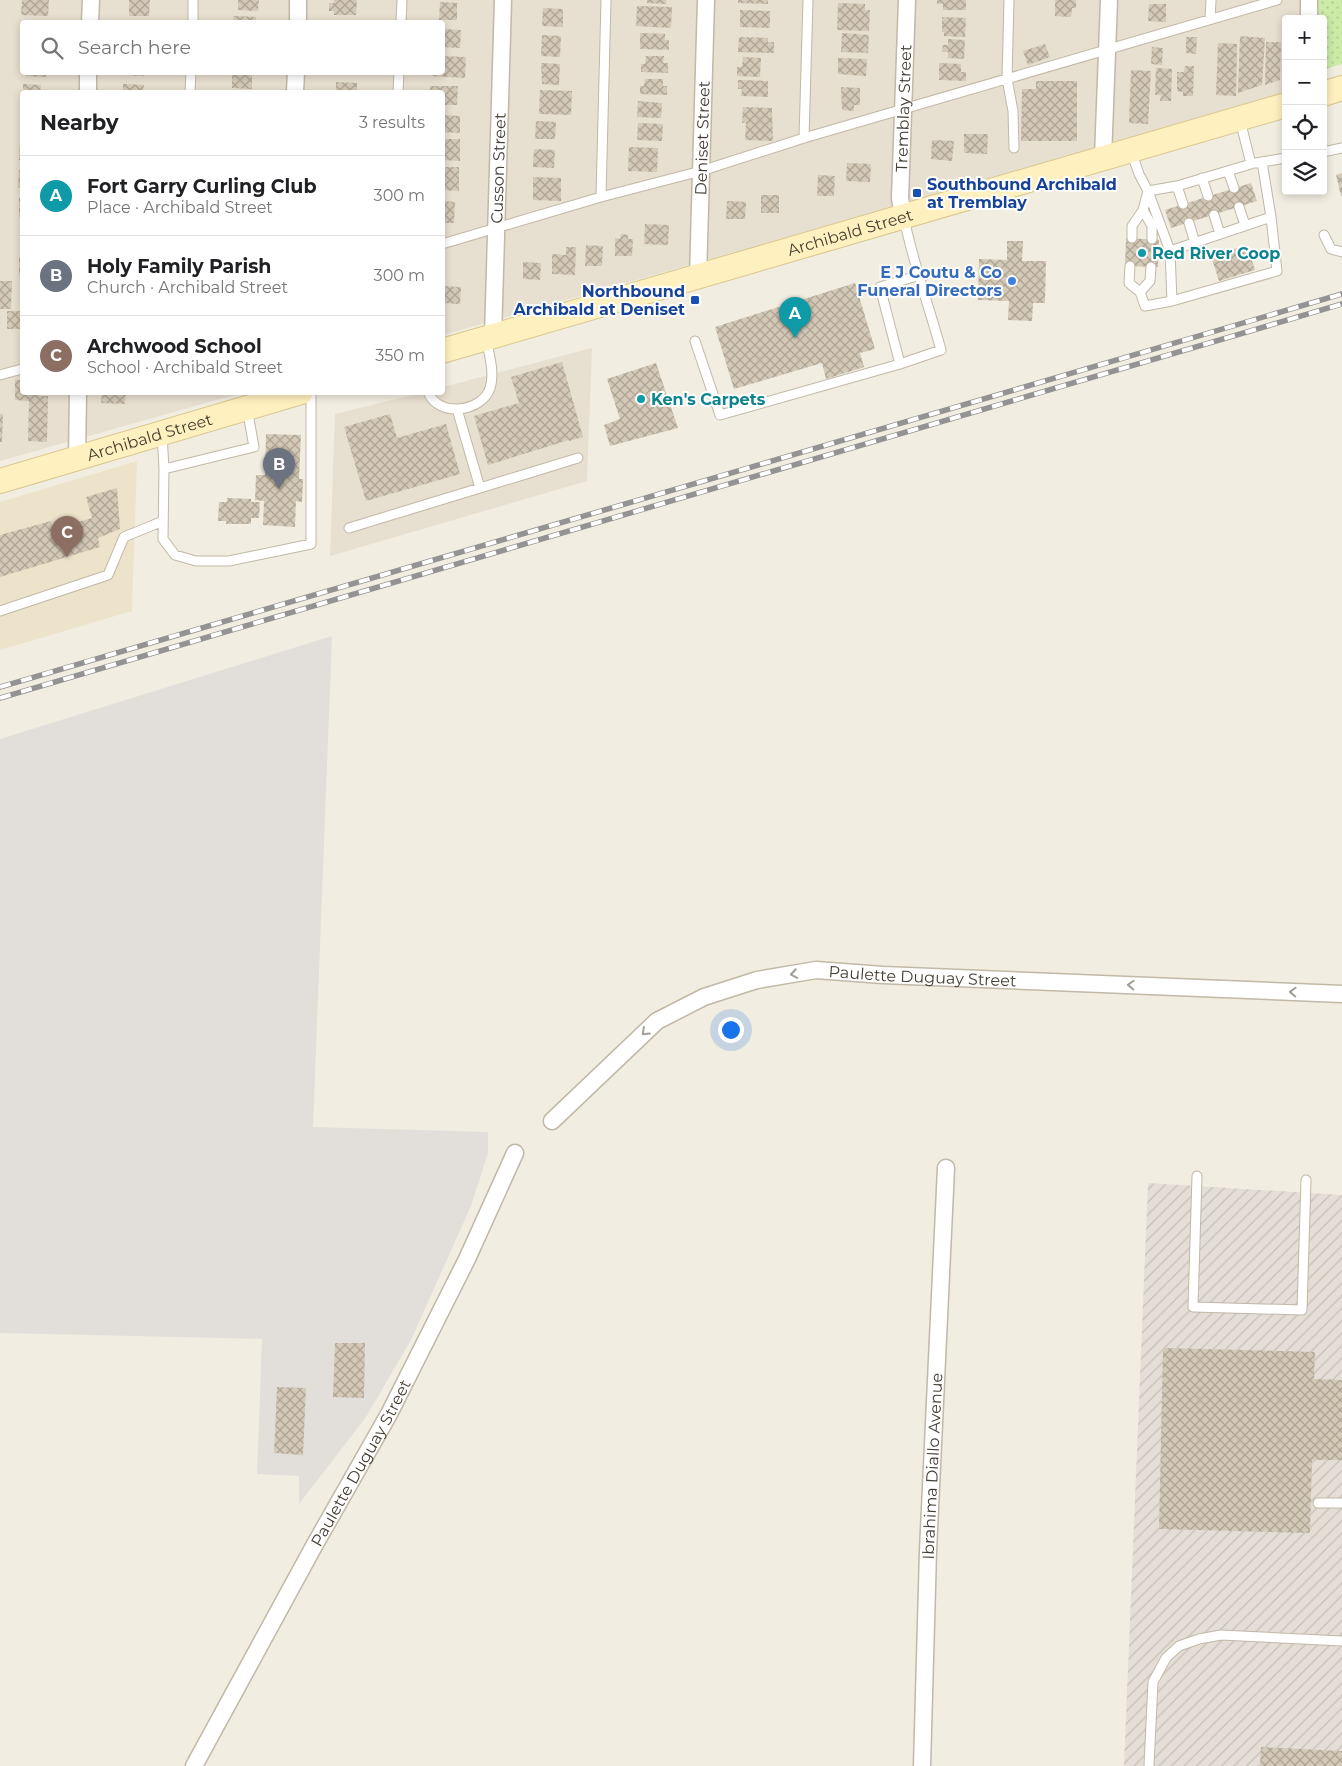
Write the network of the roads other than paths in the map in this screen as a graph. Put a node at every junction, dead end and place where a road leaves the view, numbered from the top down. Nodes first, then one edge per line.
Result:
1 (91, 0) edge
2 (193, 0) edge
3 (298, 0) edge
4 (402, 0) edge
5 (503, 0) edge
6 (606, 0) edge
7 (706, 0) edge
8 (808, 0) edge
9 (908, 0) edge
10 (1009, 0) edge
11 (1109, 0) edge
12 (1210, 0) edge
13 (1277, 0) edge
14 (1309, 0) edge
15 (1308, 15) edge
16 (1210, 19) junction
17 (90, 20) edge
18 (193, 20) edge
19 (298, 20) edge
20 (401, 20) edge
21 (1107, 50) junction
22 (88, 75) edge
23 (191, 75) edge
24 (296, 75) edge
25 (399, 75) edge
26 (1007, 79) junction
27 (1342, 88) edge
28 (88, 90) edge
29 (190, 90) edge
30 (295, 90) edge
31 (398, 90) edge
32 (1327, 93) edge
33 (1282, 106) edge
34 (904, 110) junction
35 (1240, 120) junction
36 (804, 138) junction
37 (1014, 148) dead end
38 (1342, 148) edge
39 (1131, 150) junction
40 (1327, 151) edge
41 (1103, 158) junction
42 (1282, 159) edge
43 (1262, 162) junction
44 (1251, 164) junction
45 (701, 171) junction
46 (1228, 171) junction
47 (1202, 178) junction
48 (1177, 186) junction
49 (1234, 188) dead end
50 (1148, 191) junction
51 (1208, 196) dead end
52 (601, 197) junction
53 (1183, 204) dead end
54 (1239, 207) dead end
55 (1143, 210) junction
56 (1214, 215) dead end
57 (903, 216) junction
58 (1271, 217) junction
59 (1189, 222) dead end
60 (1245, 225) junction
61 (496, 228) junction
62 (1220, 234) junction
63 (1324, 235) dead end
64 (1132, 238) dead end
65 (1152, 239) dead end
66 (445, 243) edge
67 (1195, 243) junction
68 (1170, 251) junction
69 (1342, 252) edge
70 (1130, 266) dead end
71 (1151, 267) dead end
72 (920, 275) junction
73 (698, 277) junction
74 (1140, 292) junction
75 (1172, 301) junction
76 (489, 338) junction
77 (695, 341) dead end
78 (445, 350) edge
79 (900, 364) junction
80 (20, 370) edge
81 (0, 375) edge
82 (78, 395) edge
83 (286, 395) edge
84 (311, 395) edge
85 (430, 395) edge
86 (247, 408) junction
87 (457, 409) junction
88 (162, 434) junction
89 (77, 458) junction
90 (578, 458) dead end
91 (164, 469) junction
92 (0, 481) edge
93 (480, 488) junction
94 (163, 521) junction
95 (349, 528) dead end
96 (0, 611) edge
97 (1342, 994) edge
98 (552, 1121) dead end
99 (515, 1154) dead end
100 (946, 1168) dead end
101 (1197, 1176) dead end
102 (1306, 1180) dead end
103 (1318, 1503) dead end
104 (1342, 1503) edge
105 (1342, 1641) edge
106 (194, 1766) edge
107 (922, 1766) edge
108 (1149, 1766) edge

1 - 17 street
2 - 18 lane
3 - 19 street
4 - 20 lane
5 - 61 street, Cusson Street
6 - 52 lane
7 - 45 street, Deniset Street
8 - 36 lane
9 - 34 street, Tremblay Street
10 - 26 lane
11 - 21 street
12 - 16 lane
13 - 16 lane
14 - 15 street
16 - 21 lane
21 - 26 lane
21 - 41 street
22 - 28 street
23 - 29 lane
24 - 30 street
25 - 31 lane
26 - 34 lane
26 - 37 lane
27 - 32 main road
33 - 35 main road, Archibald Street
34 - 36 lane
34 - 57 street, Tremblay Street
35 - 39 main road, Archibald Street
35 - 44 lane
36 - 45 lane
38 - 40 lane
39 - 41 main road, Archibald Street
39 - 50 lane
41 - 57 main road, Archibald Street
42 - 43 lane
43 - 44 lane
43 - 58 lane
44 - 46 lane
45 - 52 lane
45 - 73 street, Deniset Street
46 - 47 lane
46 - 49 lane
47 - 48 lane
47 - 51 lane
48 - 50 lane
48 - 53 lane
50 - 55 lane
50 - 68 lane
52 - 61 lane
54 - 60 lane
55 - 64 lane
55 - 65 lane
56 - 62 lane
57 - 72 lane
57 - 73 main road, Archibald Street
58 - 60 lane
58 - 75 lane
59 - 67 lane
60 - 62 lane
61 - 66 lane
61 - 76 street, Cusson Street
62 - 67 lane
63 - 69 lane
67 - 68 lane
68 - 75 lane
70 - 74 lane
71 - 74 lane
72 - 79 lane
72 - 79 lane
73 - 76 main road, Archibald Street
74 - 75 lane
76 - 78 main road, Archibald Street
76 - 87 lane
77 - 79 lane
80 - 81 lane
82 - 89 street
83 - 86 main road, Archibald Street
84 - 94 lane
85 - 87 lane
86 - 88 main road, Archibald Street
86 - 91 lane
87 - 93 lane
88 - 89 main road, Archibald Street
88 - 91 lane
89 - 92 main road, Archibald Street
90 - 93 lane
91 - 94 lane
93 - 95 lane
94 - 96 lane
97 -> 98 street, Paulette Duguay Street
99 - 106 street, Paulette Duguay Street
100 - 107 street, Ibrahima Diallo Avenue
101 - 102 lane
103 - 104 lane
105 - 108 lane

